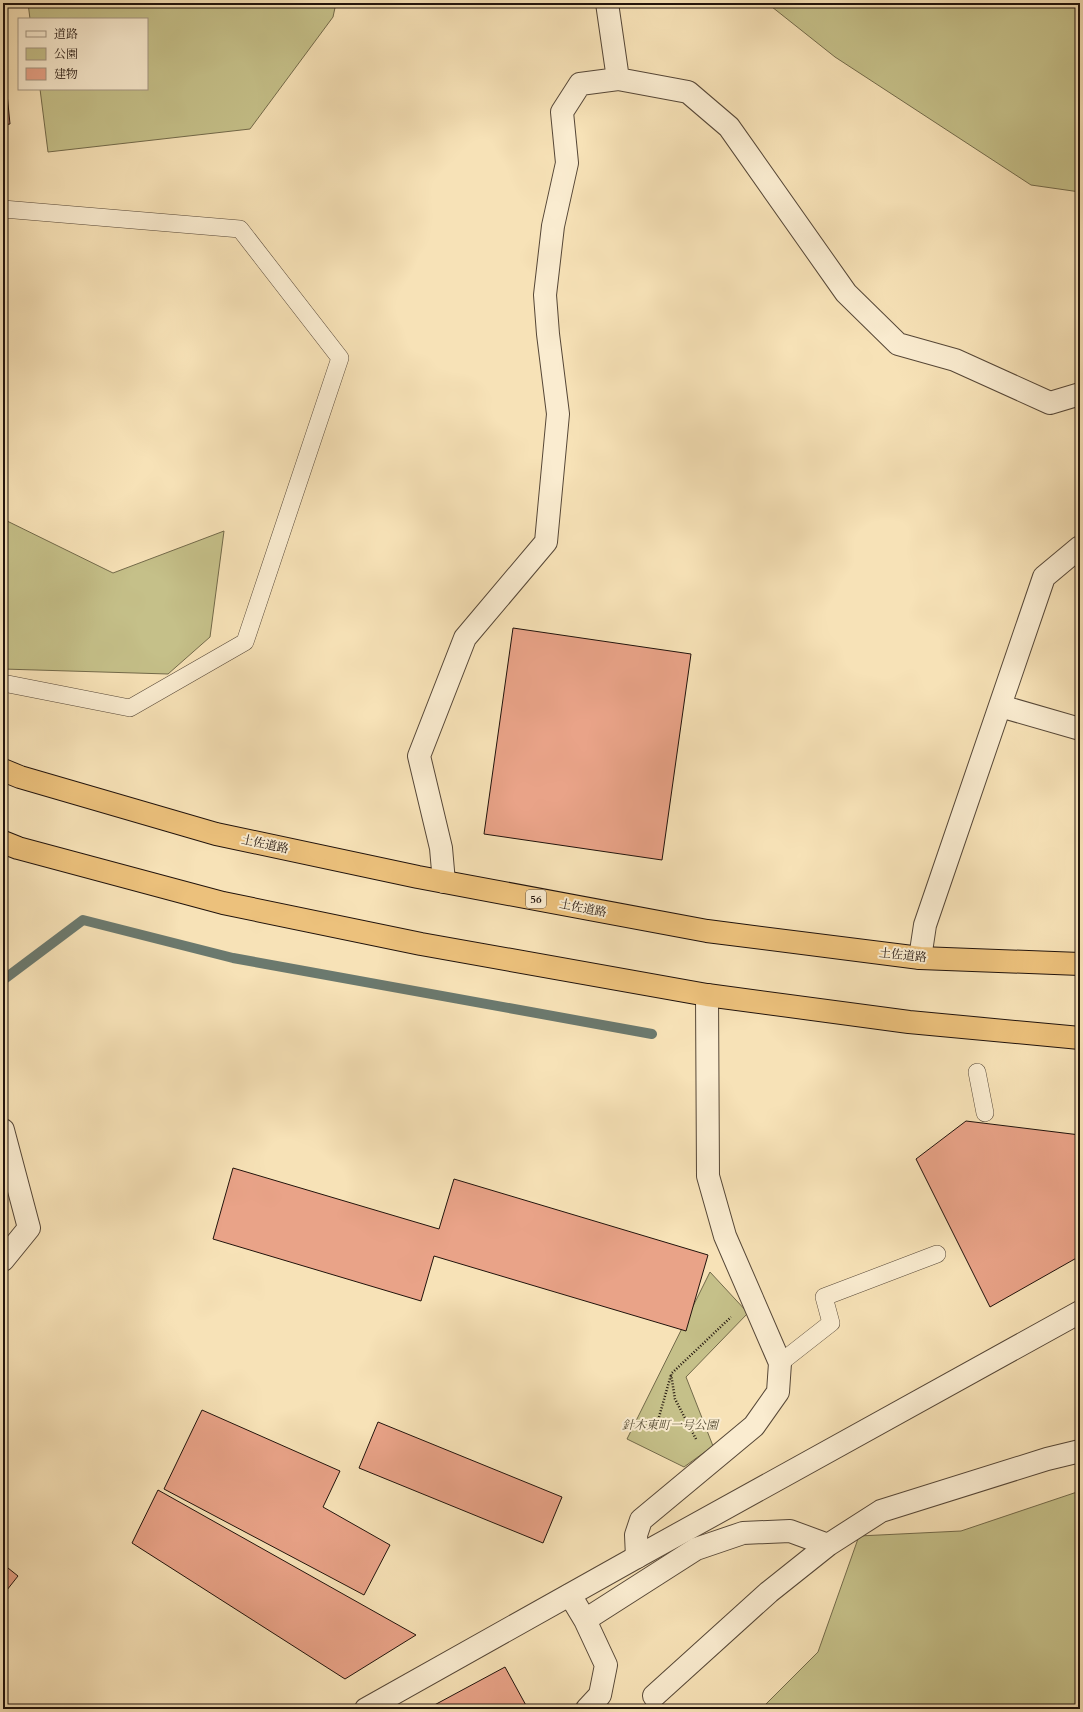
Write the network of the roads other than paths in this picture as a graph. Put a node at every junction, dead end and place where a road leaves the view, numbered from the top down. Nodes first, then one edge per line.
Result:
1 (607, 3) edge
2 (618, 79) junction
3 (3, 209) edge
4 (1080, 394) edge
5 (1080, 547) edge
6 (3, 683) edge
7 (1000, 706) junction
8 (1080, 729) edge
9 (3, 770) edge
10 (3, 842) edge
11 (444, 882) junction
12 (920, 958) junction
13 (1080, 964) edge
14 (707, 995) junction
15 (1080, 1038) edge
16 (977, 1072) dead end
17 (985, 1113) dead end
18 (3, 1130) edge
19 (936, 1254) dead end
20 (3, 1260) edge
21 (1080, 1312) edge
22 (780, 1363) junction
23 (1080, 1451) edge
24 (828, 1545) junction
25 (637, 1556) junction
26 (570, 1595) junction
27 (585, 1620) junction
28 (654, 1696) dead end
29 (366, 1709) edge
30 (587, 1709) edge

1 - 2 street
2 - 4 street
2 - 11 street
3 - 6 lane
5 - 7 street
7 - 8 street
7 - 12 street
9 - 11 highway, 土佐道路 / 56
10 - 14 highway
11 - 12 highway, 土佐道路 / 56
12 - 13 highway, 土佐道路 / 56
14 - 15 highway
14 - 22 street
16 - 17 lane
18 - 20 street
19 - 22 lane
21 - 25 street
22 - 25 street
23 - 24 street
24 - 27 street
24 - 28 street
25 - 26 street
26 - 27 street
26 - 29 street
27 - 30 street

